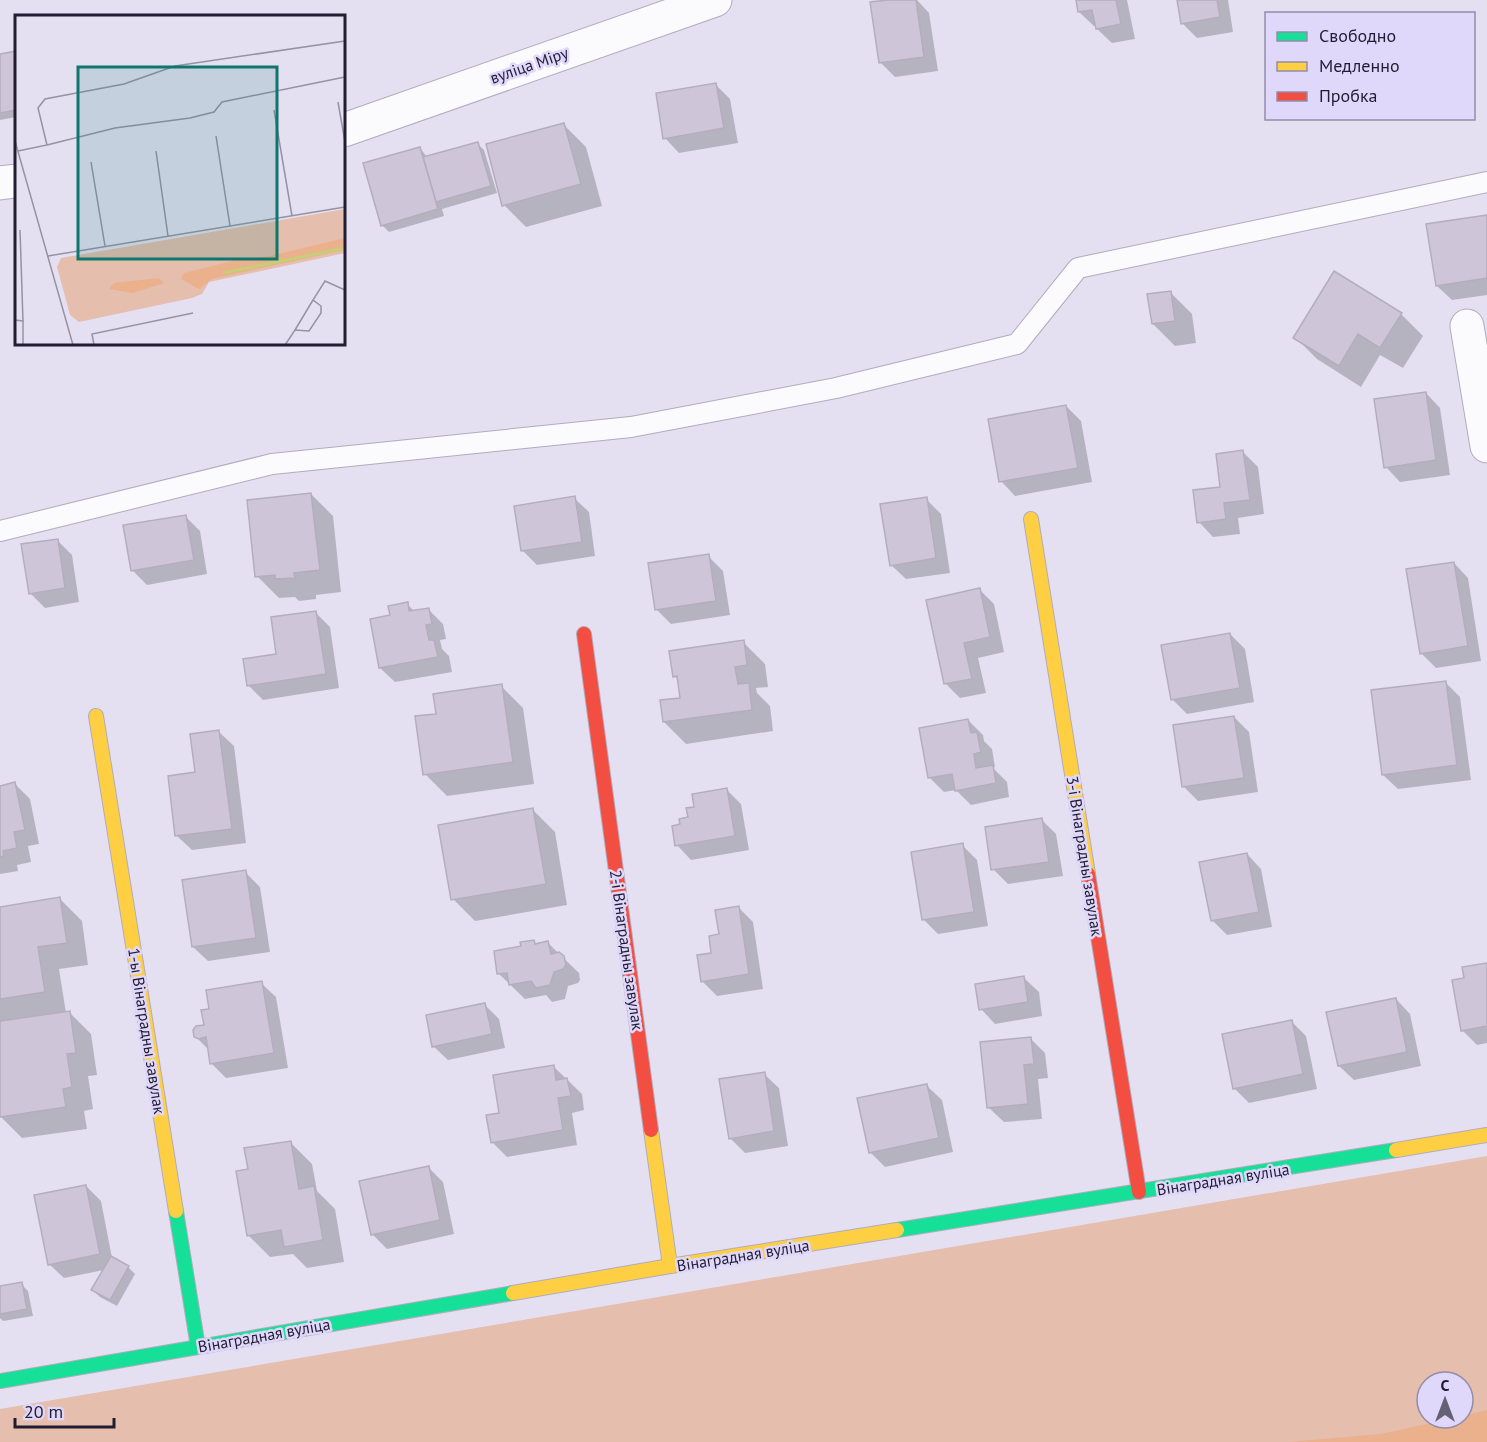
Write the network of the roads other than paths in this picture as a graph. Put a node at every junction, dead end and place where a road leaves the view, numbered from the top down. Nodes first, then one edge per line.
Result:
1 (715, 0) edge
2 (345, 130) edge
3 (15, 181) edge
4 (1487, 182) edge
5 (0, 183) edge
6 (1467, 326) dead end
7 (1487, 446) edge
8 (1031, 519) dead end
9 (0, 531) edge
10 (584, 634) dead end
11 (96, 716) dead end
12 (1487, 1135) edge
13 (1139, 1192) junction
14 (670, 1266) junction
15 (198, 1347) junction
16 (0, 1381) edge

1 - 2 street, вуліца Міру
3 - 5 street
4 - 9 lane
6 - 7 street
8 - 13 street, 3-і Вінаградны завулак
10 - 14 street, 2-і Вінаградны завулак
11 - 15 street, 1-ы Вінаградны завулак
12 - 13 street, Вінаградная вуліца
13 - 14 street, Вінаградная вуліца
14 - 15 street, Вінаградная вуліца
15 - 16 street, Вінаградная вуліца

